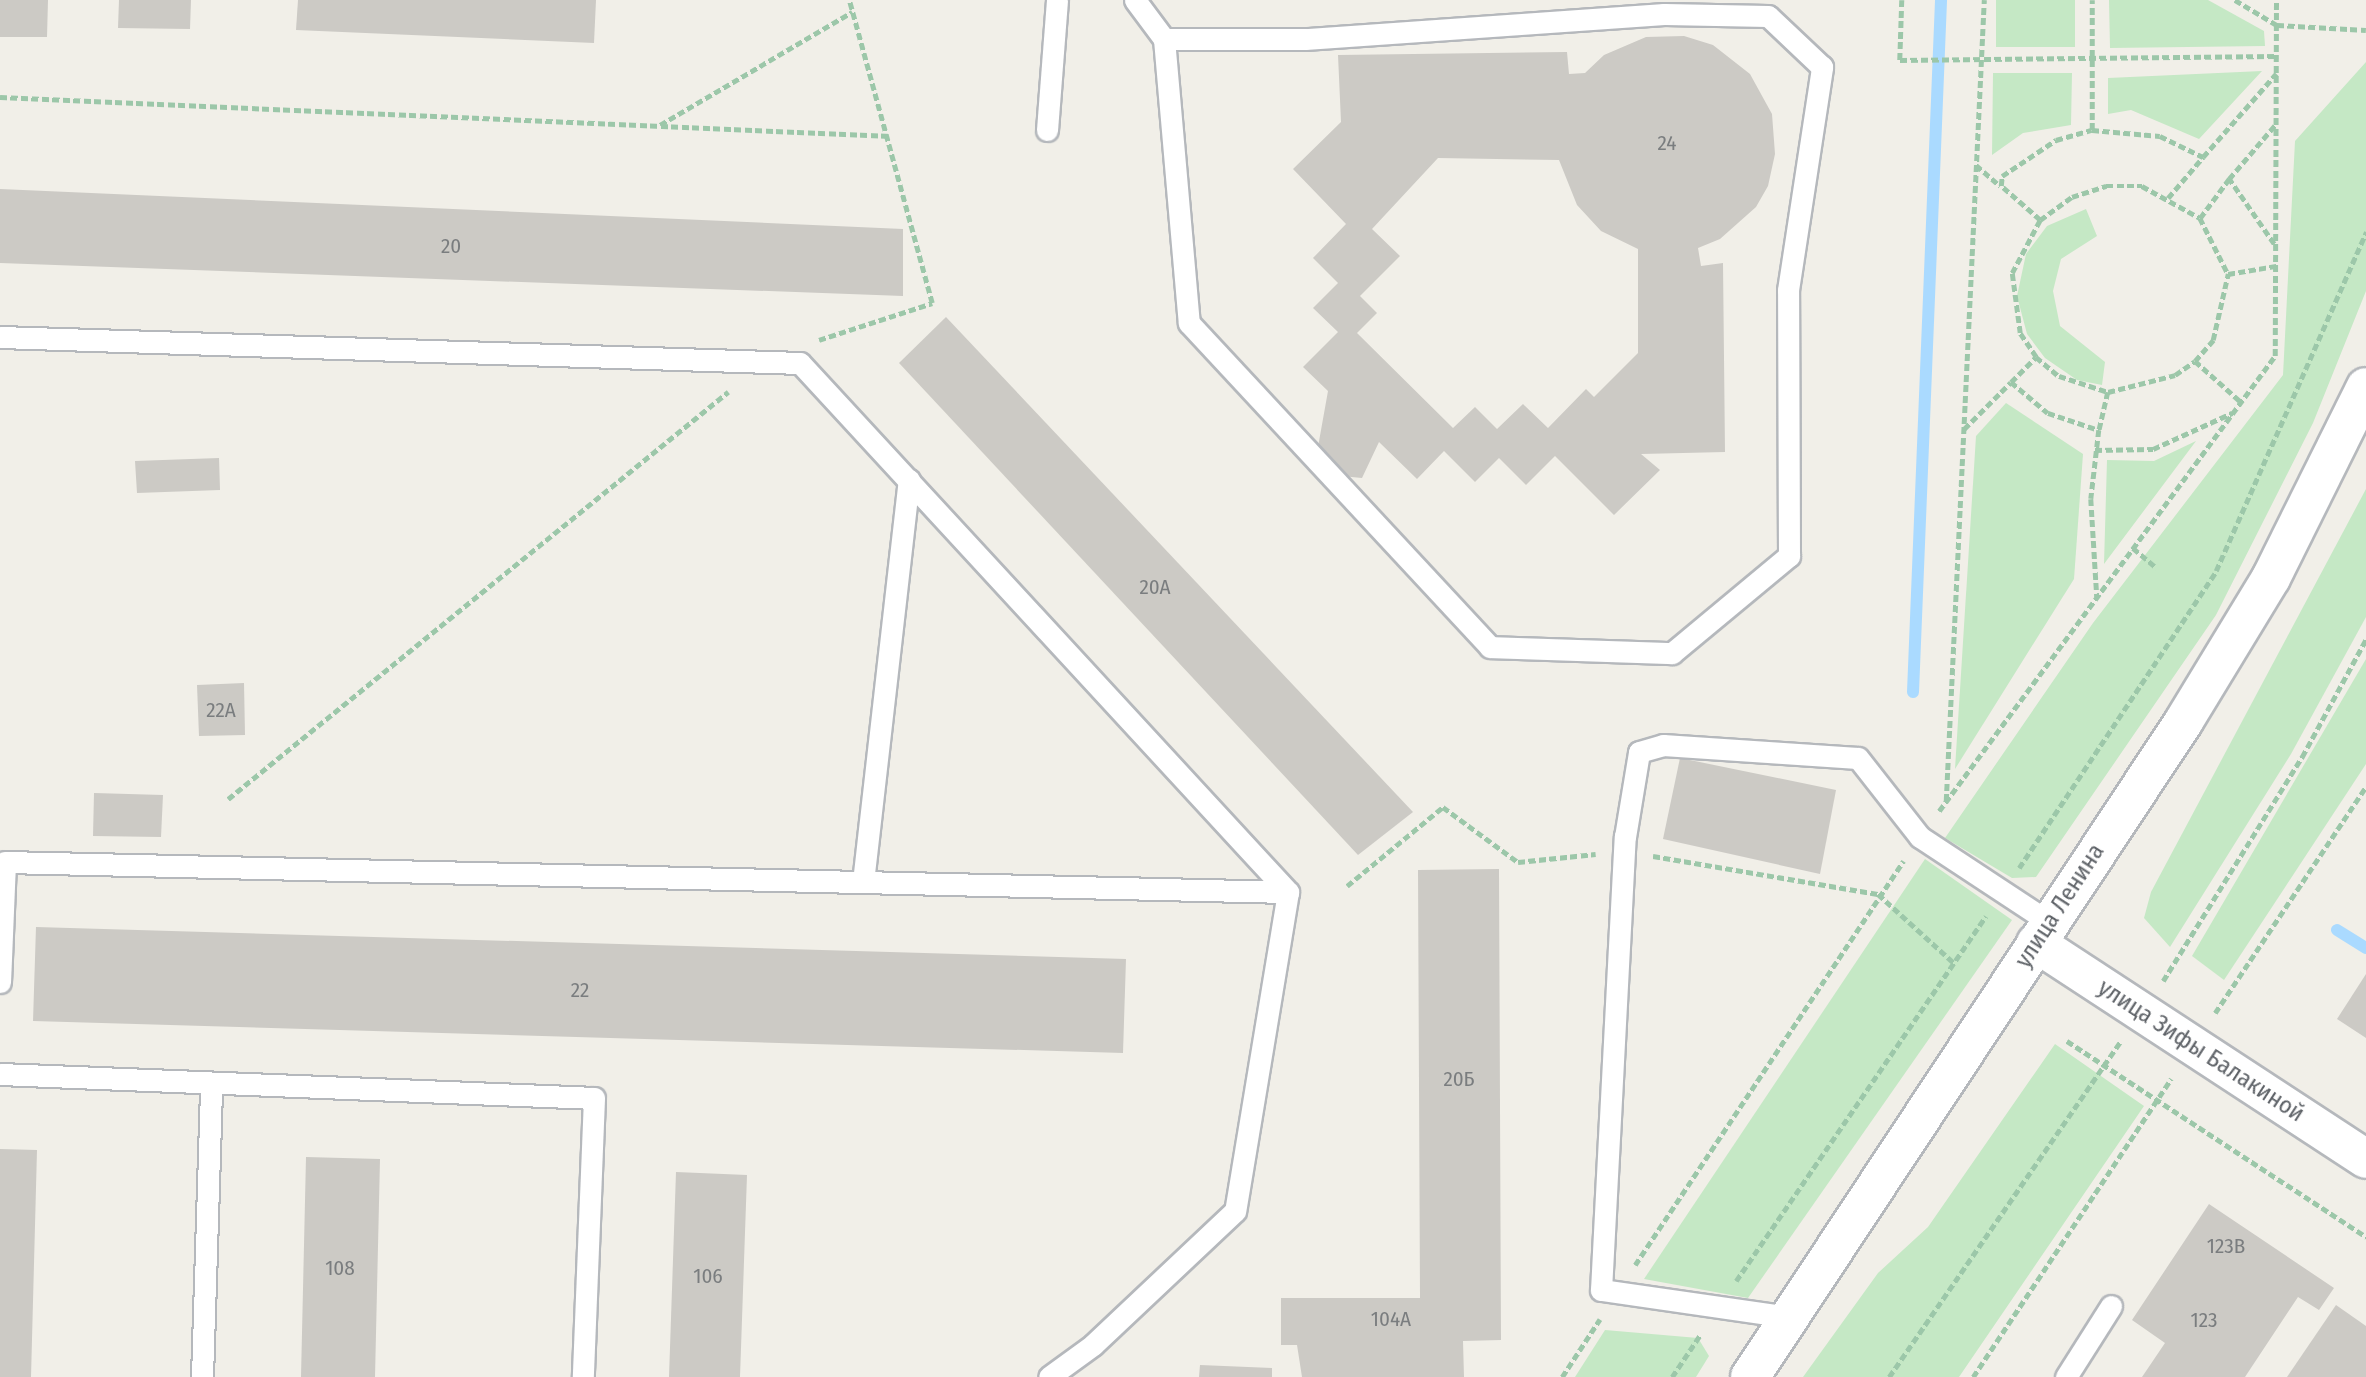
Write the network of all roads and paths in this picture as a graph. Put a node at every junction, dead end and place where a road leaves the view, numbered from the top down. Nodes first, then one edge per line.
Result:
1 (849, 0) edge
2 (1056, 0) edge
3 (1135, 0) edge
4 (1902, 0) edge
5 (1984, 0) edge
6 (2092, 0) edge
7 (2235, 0) edge
8 (2276, 0) edge
9 (852, 12) junction
10 (2277, 25) junction
11 (2366, 30) edge
12 (1164, 39) junction
13 (2277, 56) junction
14 (2093, 60) junction
15 (1981, 62) junction
16 (2277, 73) junction
17 (0, 97) edge
18 (2277, 123) junction
19 (658, 127) junction
20 (1048, 130) dead end
21 (2092, 130) junction
22 (891, 136) junction
23 (2203, 157) junction
24 (1976, 165) junction
25 (2229, 179) junction
26 (2001, 186) junction
27 (2168, 198) junction
28 (2200, 218) junction
29 (2040, 220) junction
30 (2366, 232) edge
31 (2276, 246) junction
32 (2276, 267) junction
33 (2228, 274) junction
34 (0, 337) edge
35 (2036, 357) junction
36 (757, 361) junction
37 (2195, 362) junction
38 (2366, 368) edge
39 (2011, 382) junction
40 (2366, 387) edge
41 (2108, 392) junction
42 (2241, 401) junction
43 (2233, 413) junction
44 (2358, 426) edge
45 (1964, 429) junction
46 (2099, 430) junction
47 (2095, 450) junction
48 (909, 481) junction
49 (2133, 548) junction
50 (2157, 568) dead end
51 (2097, 598) junction
52 (2366, 639) edge
53 (2366, 787) edge
54 (228, 799) dead end
55 (1946, 802) junction
56 (1920, 837) junction
57 (863, 882) junction
58 (2003, 891) junction
59 (1288, 892) junction
60 (1878, 894) junction
61 (2043, 932) junction
62 (1954, 963) junction
63 (2165, 978) dead end
64 (0, 982) edge
65 (2214, 1014) dead end
66 (2125, 1035) dead end
67 (2067, 1041) dead end
68 (2104, 1066) junction
69 (0, 1074) edge
70 (2171, 1079) dead end
71 (211, 1083) junction
72 (2157, 1100) junction
73 (2366, 1159) edge
74 (2366, 1237) edge
75 (1618, 1292) junction
76 (1719, 1306) junction
77 (2111, 1306) dead end
78 (1789, 1317) junction
79 (202, 1377) edge
80 (583, 1377) edge
81 (1049, 1377) edge
82 (1562, 1377) edge
83 (1672, 1377) edge
84 (1750, 1377) edge
85 (1889, 1377) edge
86 (1973, 1377) edge
87 (2066, 1377) edge

1 - 9 path
2 - 20 lane
3 - 12 lane
4 - 15 path
5 - 15 path
6 - 14 path
7 - 10 path
8 - 10 path
9 - 19 path
9 - 22 path
10 - 11 path
10 - 13 path
12 - 12 lane
13 - 14 path
13 - 16 path
14 - 15 path
14 - 21 path
15 - 24 path
16 - 18 path
16 - 23 path
17 - 19 path
18 - 25 path
18 - 31 path
19 - 22 path
21 - 23 path
21 - 26 path
22 - 36 path
23 - 27 path
24 - 26 path
24 - 45 path
25 - 28 path
25 - 31 path
26 - 29 path
27 - 28 path
27 - 29 path
28 - 33 path
29 - 35 path
30 - 58 path
31 - 32 path
32 - 33 path
32 - 42 path
33 - 37 path
34 - 36 lane
35 - 39 path
35 - 41 path
36 - 48 lane
36 - 54 path
37 - 41 path
37 - 42 path
38 - 44 main road
39 - 45 path
39 - 46 path
40 - 44 main road
41 - 46 path
42 - 43 path
43 - 47 path
43 - 49 path
44 - 61 main road, улица Ленина
45 - 55 path
46 - 47 path
47 - 51 path
48 - 57 lane
48 - 59 lane
49 - 50 path
49 - 51 path
51 - 55 path
52 - 63 path
53 - 65 path
55 - 56 path
56 - 58 lane
56 - 60 path
56 - 75 lane
57 - 59 lane
57 - 64 lane
58 - 61 lane
58 - 62 path
59 - 81 lane
60 - 62 path
60 - 75 path
61 - 73 main road, улица Зифы Балакиной
61 - 78 main road, улица Ленина
62 - 76 path
66 - 68 path
67 - 68 path
68 - 72 path
68 - 85 path
69 - 71 lane
70 - 72 path
71 - 79 lane
71 - 80 lane
72 - 74 path
72 - 86 path
75 - 76 lane
75 - 82 path
76 - 78 lane
76 - 83 path
77 - 87 lane
78 - 84 main road, улица Ленина

